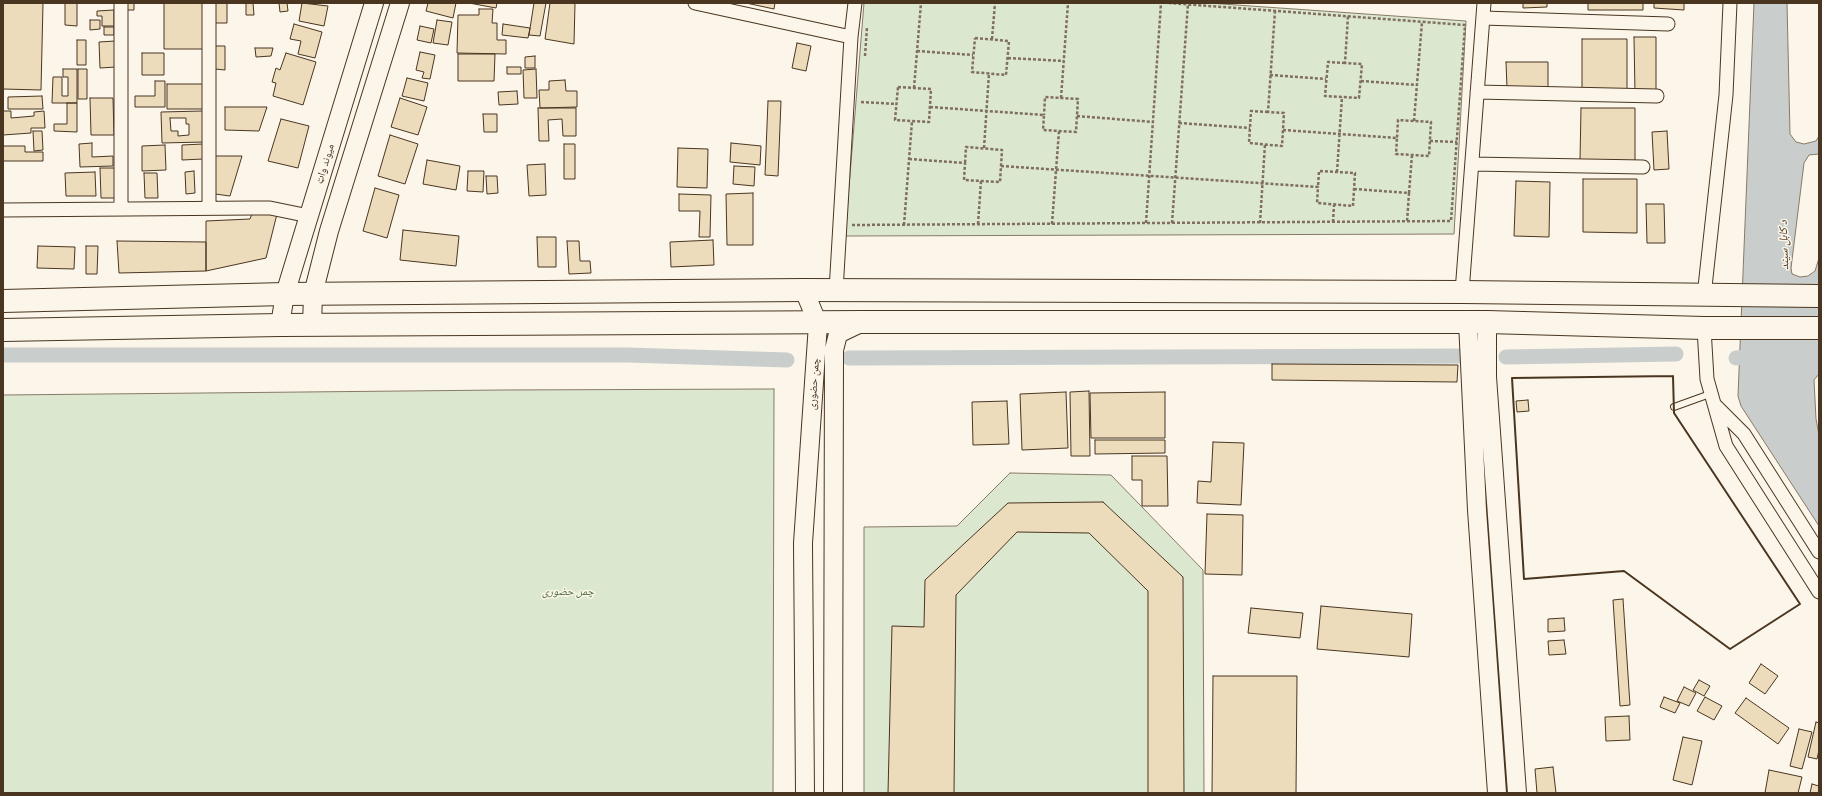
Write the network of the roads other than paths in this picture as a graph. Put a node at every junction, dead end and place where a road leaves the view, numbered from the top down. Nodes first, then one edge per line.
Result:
1 (121, 3) edge
2 (209, 3) edge
3 (374, 3) edge
4 (400, 3) edge
5 (695, 3) edge
6 (855, 3) edge
7 (1484, 3) edge
8 (1730, 3) edge
9 (1483, 18) junction
10 (1668, 24) dead end
11 (851, 37) junction
12 (1477, 92) junction
13 (1657, 96) dead end
14 (1472, 164) junction
15 (1643, 167) dead end
16 (209, 207) junction
17 (121, 208) junction
18 (3, 210) edge
19 (308, 216) junction
20 (804, 290) junction
21 (836, 290) junction
22 (964, 290) junction
23 (1462, 292) junction
24 (285, 294) junction
25 (313, 294) junction
26 (1704, 296) junction
27 (1819, 296) edge
28 (3, 301) edge
29 (863, 322) junction
30 (980, 322) junction
31 (1477, 322) junction
32 (818, 324) junction
33 (280, 325) junction
34 (312, 326) junction
35 (1704, 328) junction
36 (1819, 328) edge
37 (3, 330) edge
38 (1712, 399) junction
39 (1674, 407) dead end
40 (1819, 552) edge
41 (1819, 592) edge
42 (805, 793) edge
43 (833, 793) edge
44 (1497, 793) edge
45 (1517, 793) edge

1 - 17 street
2 - 16 street
3 - 19 main road, میوند واټ
4 - 25 main road
5 - 11 street
6 - 11 street
7 - 9 street
8 - 26 street
9 - 10 street
9 - 12 street
11 - 21 street
12 - 13 street
12 - 14 street
14 - 15 street
14 - 23 street
16 - 17 street
16 - 19 street
17 - 18 street
19 - 24 main road, میوند واټ
20 - 21 highway
20 - 25 highway
20 - 32 main road, چمن حضوری
21 - 22 highway
22 - 23 highway
22 - 30 highway
23 - 26 highway
24 - 25 highway
24 - 28 highway
24 - 33 main road, میوند واټ
25 - 34 main road
26 - 27 highway
29 - 30 highway
29 - 32 highway
29 - 43 main road, چمن حضوری
30 - 31 highway
31 - 35 highway
31 - 44 main road
31 - 45 main road
32 - 34 highway
32 - 42 main road, چمن حضوری
33 - 34 highway
33 - 37 highway
35 - 36 highway
35 - 38 street
38 - 39 lane
38 - 40 street
38 - 41 street

